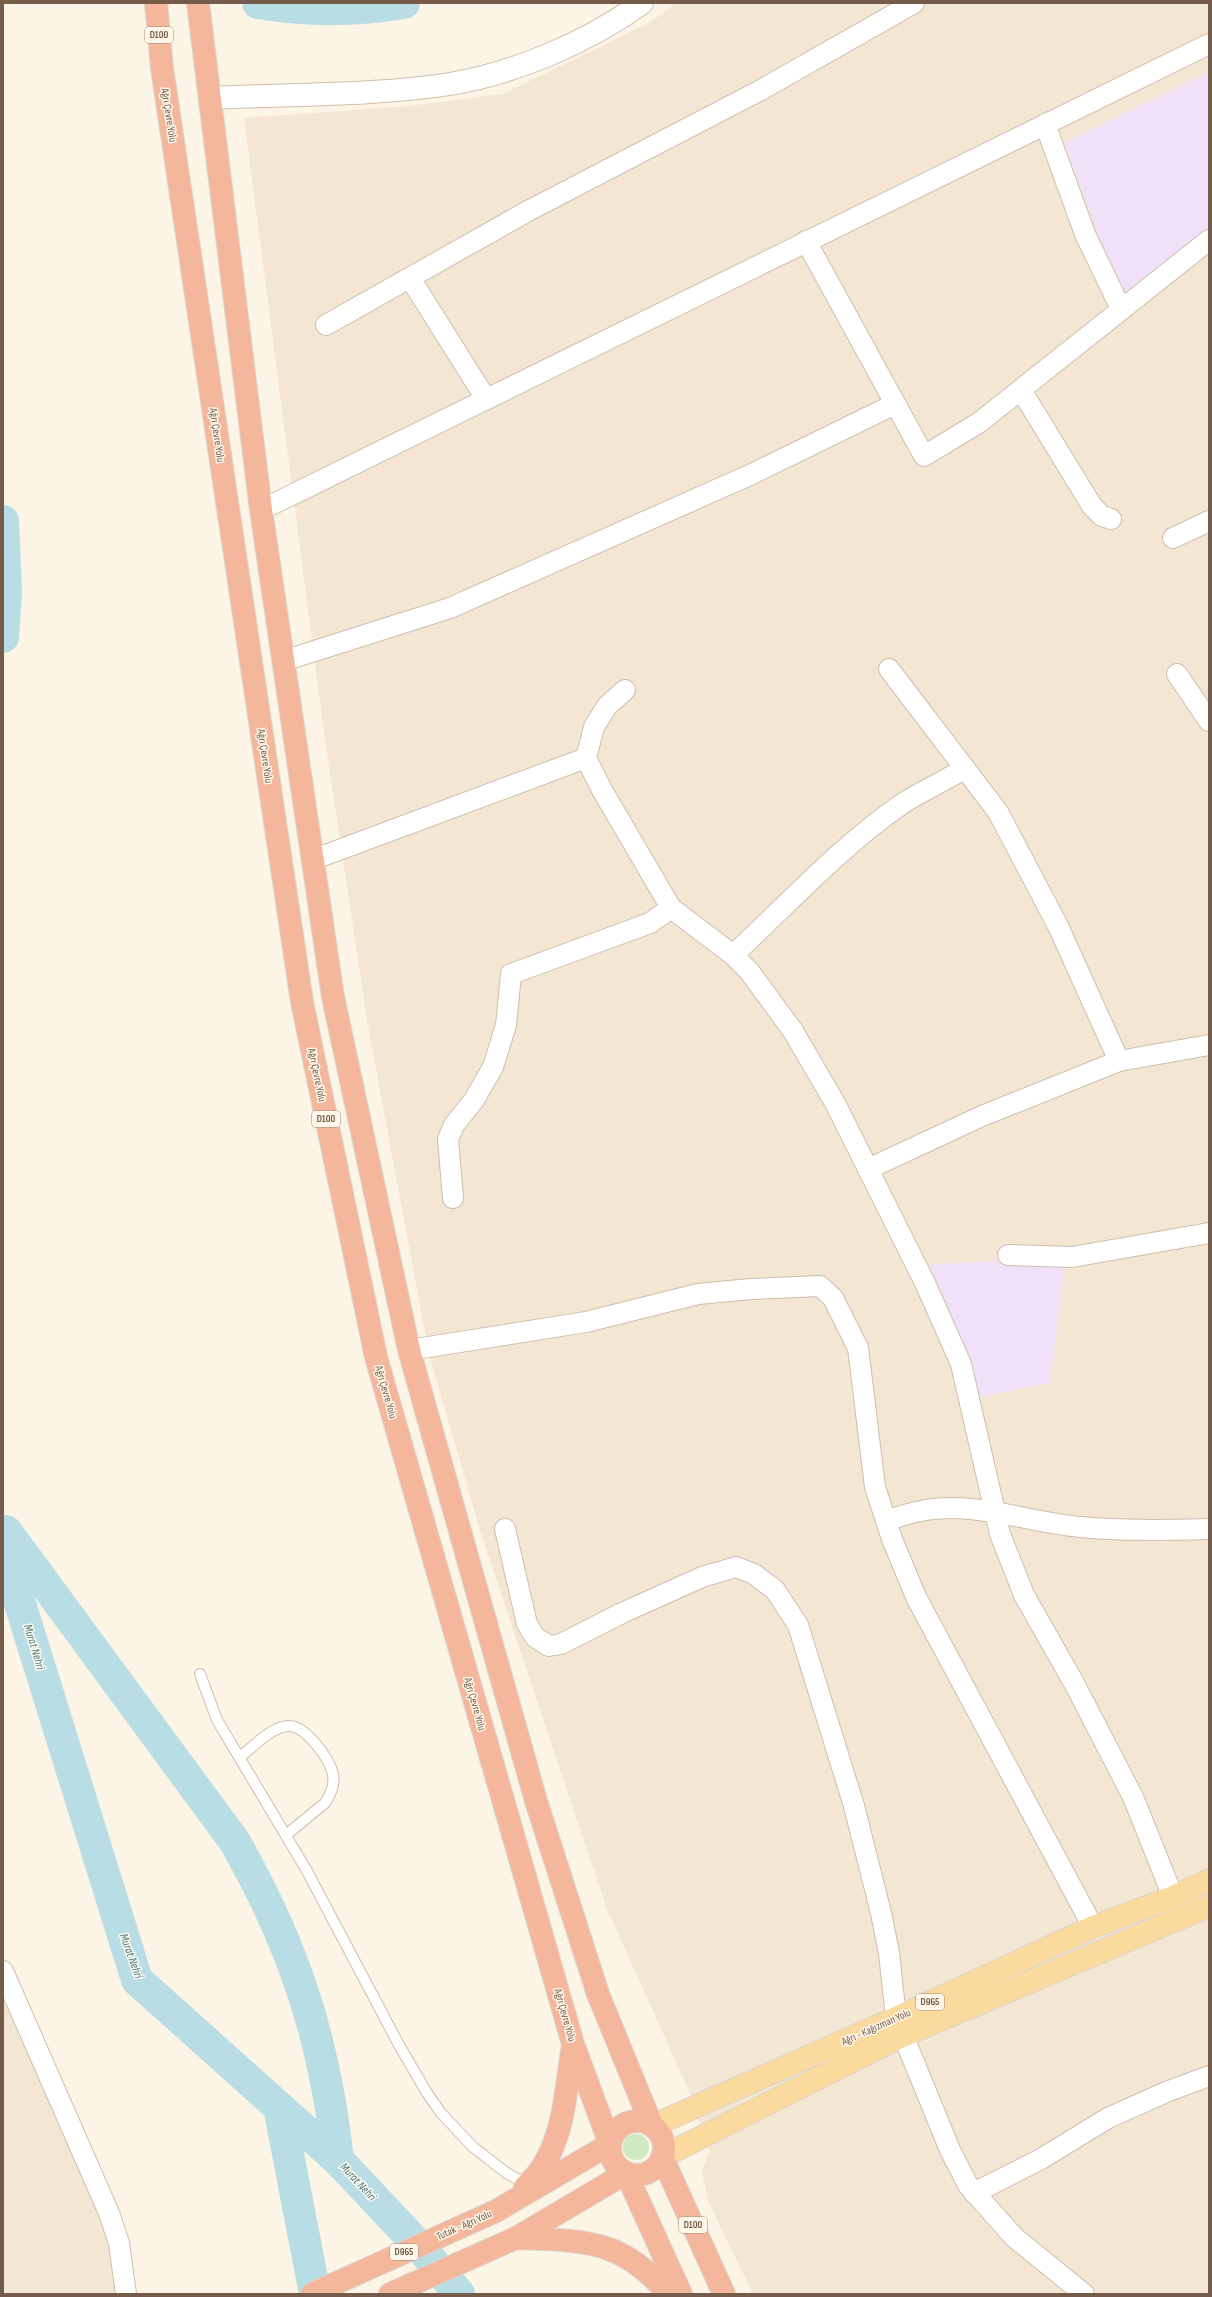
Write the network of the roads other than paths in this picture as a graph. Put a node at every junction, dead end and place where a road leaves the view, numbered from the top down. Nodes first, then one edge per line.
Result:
1 (156, 3) edge
2 (198, 3) edge
3 (642, 3) edge
4 (914, 3) edge
5 (1209, 44) edge
6 (211, 98) junction
7 (1045, 124) junction
8 (1209, 240) edge
9 (806, 241) junction
10 (410, 278) junction
11 (1121, 309) junction
12 (326, 325) dead end
13 (1021, 390) junction
14 (486, 399) junction
15 (895, 404) junction
16 (260, 510) junction
17 (1111, 518) dead end
18 (1209, 521) edge
19 (1173, 538) dead end
20 (283, 661) junction
21 (889, 669) dead end
22 (1177, 674) dead end
23 (624, 690) dead end
24 (1209, 721) edge
25 (586, 758) junction
26 (964, 768) junction
27 (312, 860) junction
28 (671, 908) junction
29 (732, 955) junction
30 (1209, 1045) edge
31 (1119, 1061) junction
32 (868, 1169) junction
33 (453, 1198) dead end
34 (1209, 1233) edge
35 (1008, 1255) dead end
36 (409, 1350) junction
37 (994, 1512) junction
38 (886, 1521) junction
39 (505, 1529) dead end
40 (1209, 1529) edge
41 (200, 1674) dead end
42 (240, 1757) junction
43 (286, 1834) junction
44 (1209, 1880) edge
45 (1173, 1897) junction
46 (1209, 1906) edge
47 (1093, 1927) junction
48 (3, 1971) edge
49 (899, 2027) junction
50 (573, 2044) junction
51 (1209, 2076) edge
52 (652, 2126) junction
53 (610, 2144) junction
54 (662, 2157) junction
55 (626, 2173) junction
56 (527, 2184) junction
57 (974, 2193) junction
58 (496, 2211) junction
59 (516, 2238) junction
60 (126, 2294) edge
61 (312, 2294) edge
62 (390, 2294) edge
63 (668, 2294) edge
64 (681, 2294) edge
65 (724, 2294) edge
66 (1084, 2294) edge

1 - 50 highway, Ağrı Çevre Yolu / D100
2 - 6 highway, D100
3 - 6 street
4 - 10 street
5 - 7 street
6 - 16 highway, D100
7 - 9 street
7 - 11 street
8 - 11 street
9 - 14 street
9 - 15 street
10 - 12 street
10 - 14 street
11 - 13 street
13 - 15 street
13 - 17 street
14 - 16 street
15 - 20 street
16 - 20 highway, D100
18 - 19 street
20 - 27 highway, D100
21 - 26 street
22 - 24 street
23 - 25 street
25 - 27 street
25 - 28 street
26 - 29 street
26 - 31 street
27 - 36 highway, D100
28 - 29 street
28 - 33 street
29 - 32 street
30 - 31 street
31 - 32 street
32 - 37 street
34 - 35 street
36 - 38 street
36 - 52 highway, D100
37 - 38 street
37 - 40 street
37 - 45 street
38 - 47 street
39 - 49 street
41 - 42 lane
42 - 43 lane
42 - 43 lane
43 - 56 lane
44 - 45 main road, Ağrı - Kağızman Yolu / D965
45 - 47 main road, Ağrı - Kağızman Yolu / D965
46 - 49 main road, Ağrı - Kağızman Yolu / D965
47 - 49 main road, Ağrı - Kağızman Yolu / D965
48 - 60 street
49 - 52 main road, Ağrı - Kağızman Yolu / D965
49 - 54 main road, Ağrı - Kağızman Yolu / D965
49 - 57 street
50 - 53 highway, Ağrı Çevre Yolu / D100
50 - 56 highway
51 - 57 street
52 - 53 highway
52 - 54 highway, D100
53 - 55 highway, Ağrı Çevre Yolu / D100
53 - 58 highway, Tutak - Ağrı Yolu / D965
54 - 55 highway
54 - 65 highway, D100
55 - 59 highway
55 - 64 highway, Ağrı Çevre Yolu / D100
56 - 58 highway
57 - 66 street
58 - 61 highway, Tutak - Ağrı Yolu / D965
59 - 62 highway
59 - 63 highway

